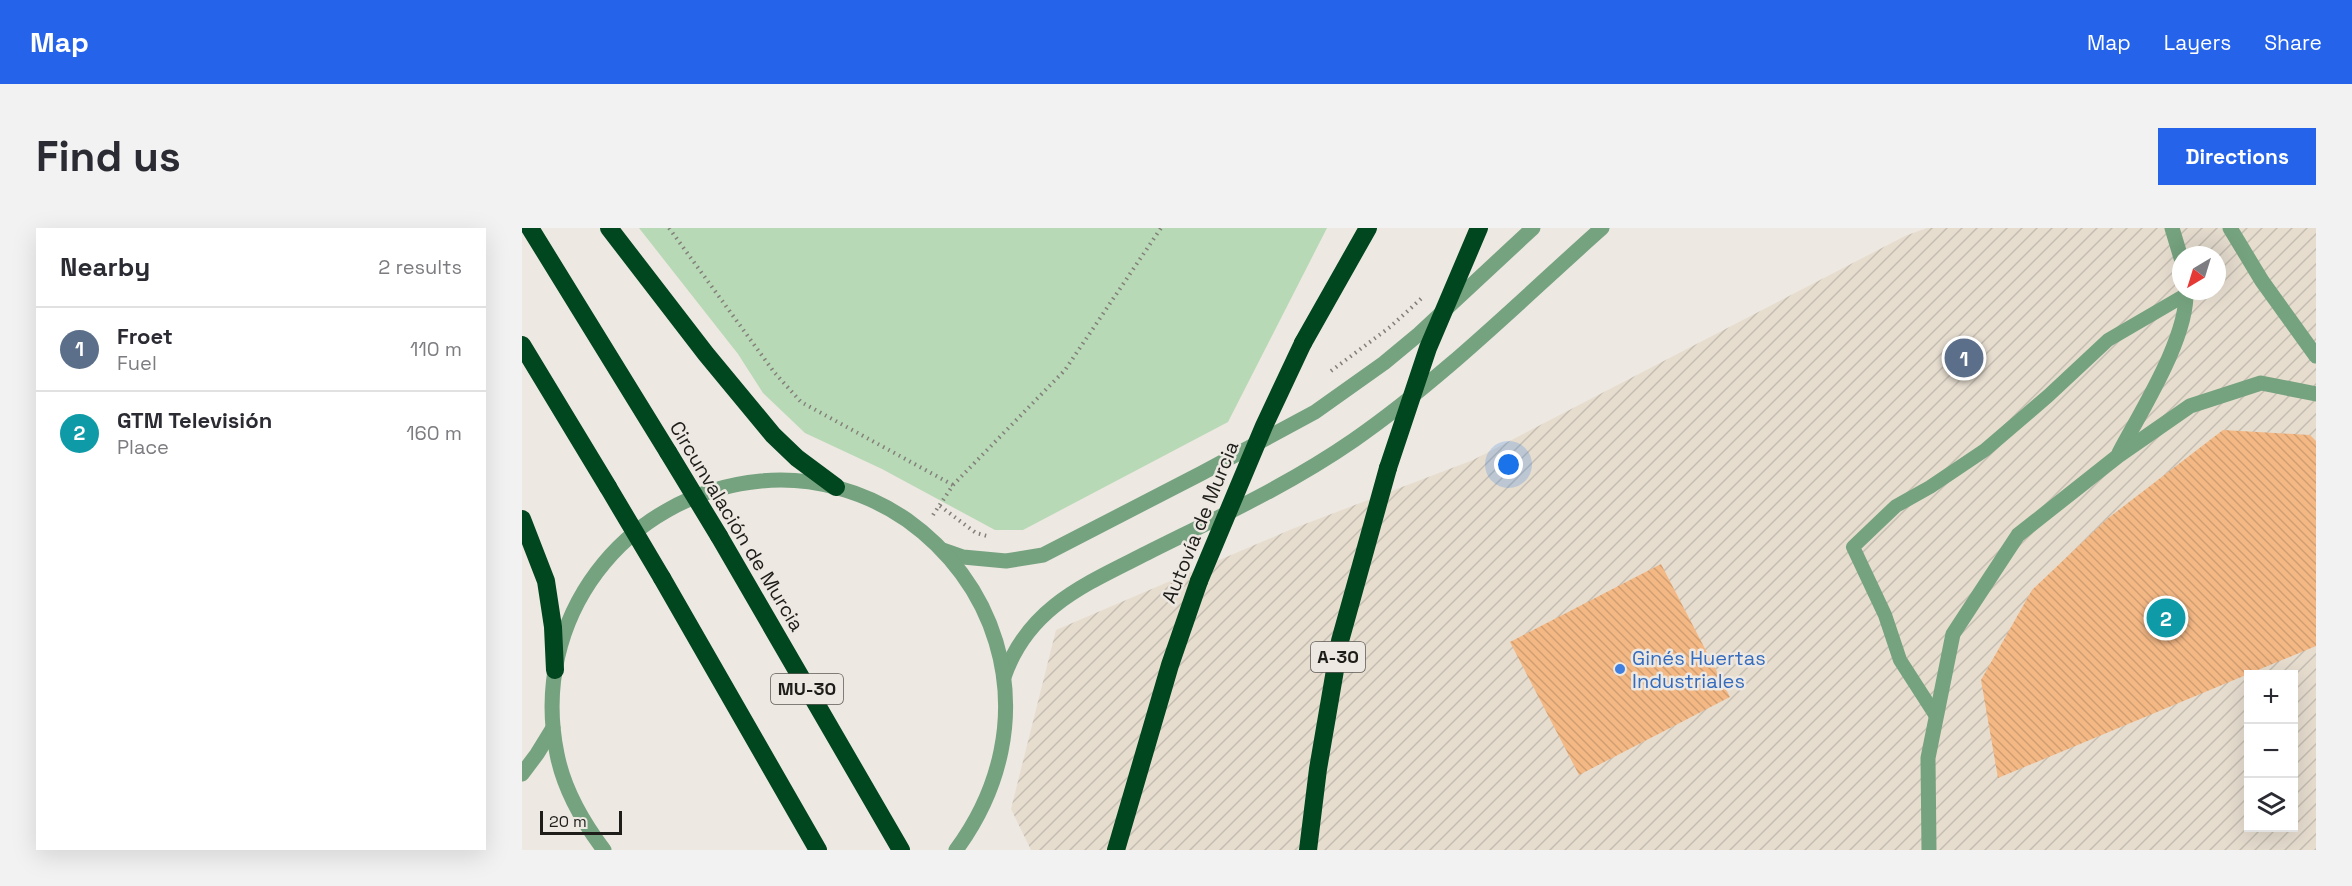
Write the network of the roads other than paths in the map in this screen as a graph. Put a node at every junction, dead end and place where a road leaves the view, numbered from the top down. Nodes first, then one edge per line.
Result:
1 (530, 228) edge
2 (609, 228) edge
3 (1368, 228) edge
4 (1479, 228) edge
5 (1533, 228) edge
6 (1602, 228) edge
7 (2172, 228) edge
8 (2230, 228) edge
9 (2177, 246) edge
10 (2174, 300) edge
11 (2185, 300) edge
12 (522, 345) edge
13 (2316, 356) edge
14 (2316, 394) edge
15 (2118, 456) junction
16 (836, 487) junction
17 (522, 519) edge
18 (943, 550) junction
19 (555, 670) junction
20 (1004, 677) junction
21 (1936, 716) junction
22 (553, 728) junction
23 (522, 774) edge
24 (898, 846) edge
25 (604, 850) edge
26 (818, 850) edge
27 (956, 850) edge
28 (1116, 850) edge
29 (1308, 850) edge
30 (1929, 850) edge

1 - 24 highway, Circunvalación de Murcia / MU-30, bridge
2 - 16 highway
3 - 28 highway, Autovía de Murcia, bridge
4 - 29 highway, A-30, bridge
5 - 18 street
6 - 20 street
7 - 9 street
8 - 13 street
10 - 21 lane
11 - 15 street
12 - 26 highway, bridge
14 - 15 street
15 - 21 street
16 - 18 street
16 - 19 street
17 - 19 highway
18 - 20 street
19 - 22 street
20 - 27 street
21 - 30 street
22 - 23 street
22 - 25 street

